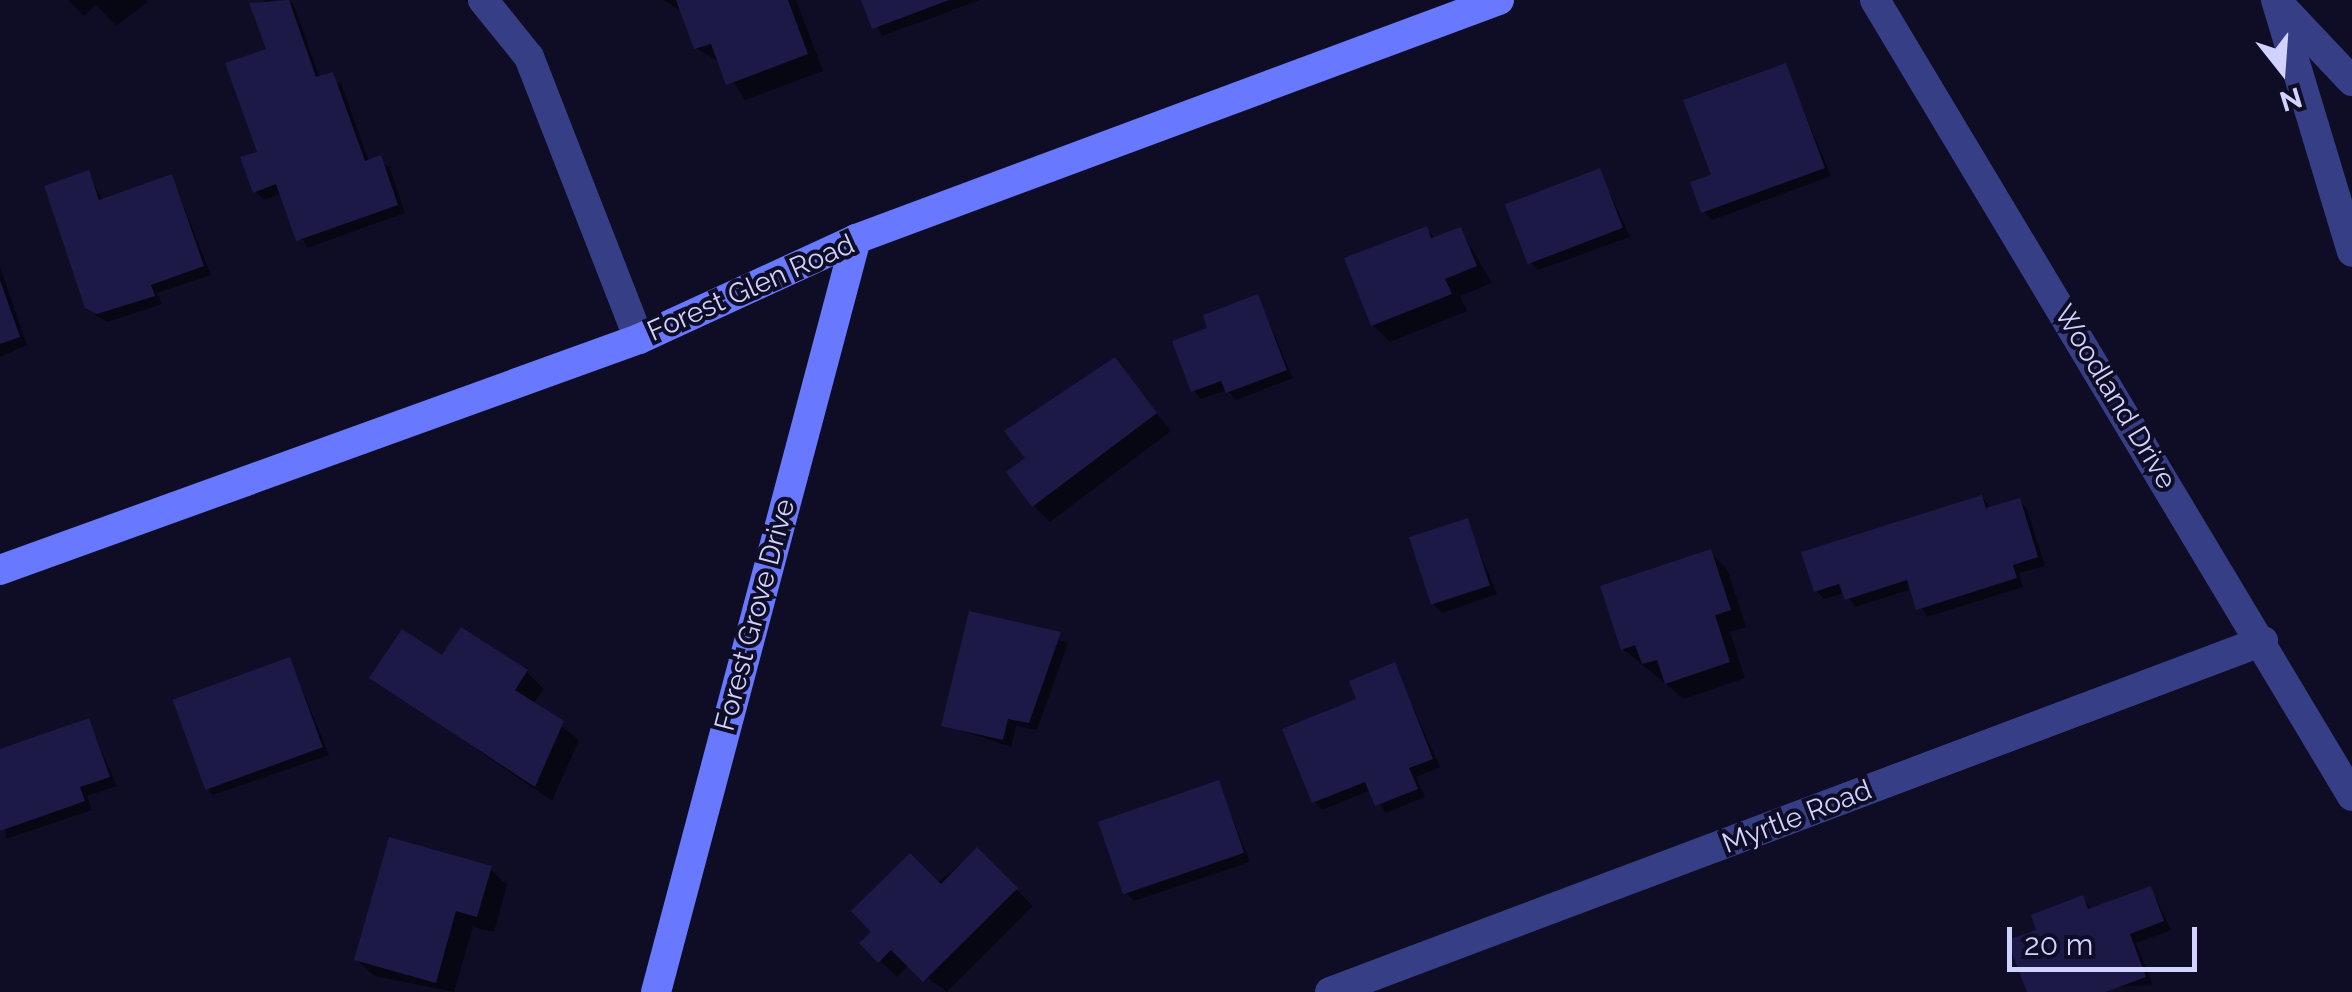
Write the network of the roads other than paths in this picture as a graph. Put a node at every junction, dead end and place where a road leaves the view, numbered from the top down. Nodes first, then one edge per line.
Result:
1 (483, 0) edge
2 (1499, 0) edge
3 (1875, 0) edge
4 (2276, 0) edge
5 (2352, 81) edge
6 (856, 240) junction
7 (2352, 252) edge
8 (638, 339) junction
9 (0, 570) edge
10 (2263, 641) junction
11 (2352, 796) edge
12 (656, 992) edge
13 (1330, 992) edge

1 - 8 street
2 - 6 street, Forest Glen Road
3 - 10 street, Woodland Drive
4 - 5 street
4 - 7 street
6 - 8 street, Forest Glen Road
6 - 12 street, Forest Grove Drive
8 - 9 street, Forest Glen Road
10 - 11 street, Woodland Drive
10 - 13 street, Myrtle Road

